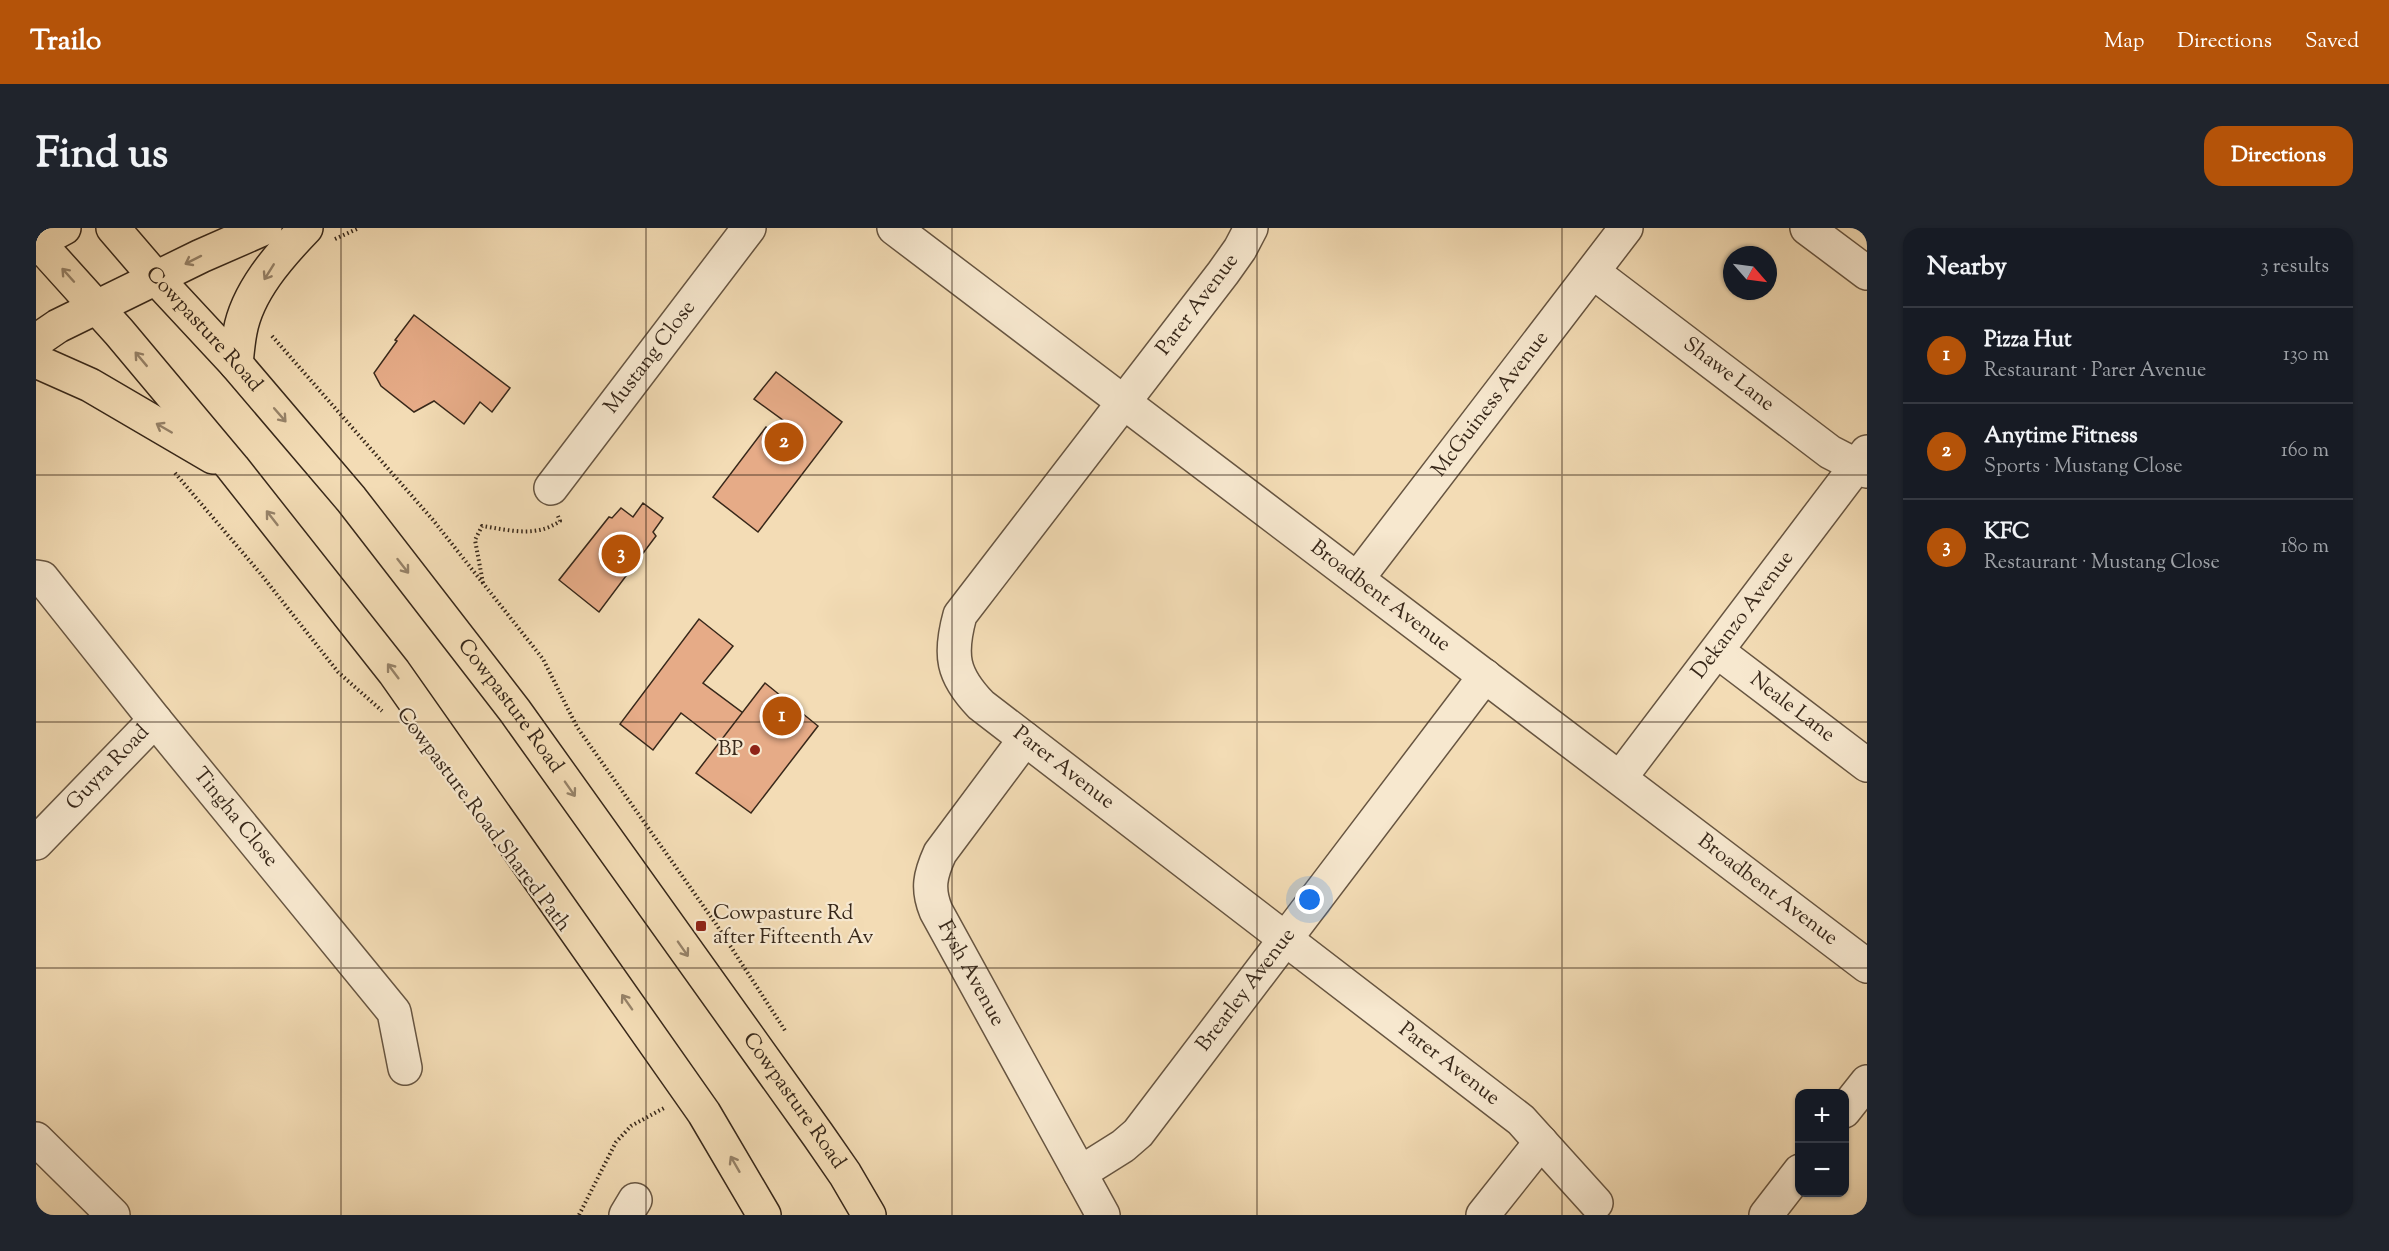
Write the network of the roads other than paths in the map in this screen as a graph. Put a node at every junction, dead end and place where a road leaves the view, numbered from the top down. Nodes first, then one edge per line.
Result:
1 (113, 228) edge
2 (265, 228) edge
3 (306, 228) edge
4 (749, 228) edge
5 (894, 228) edge
6 (1251, 228) edge
7 (1626, 228) edge
8 (1807, 228) edge
9 (44, 238) edge
10 (1593, 272) junction
11 (1867, 273) edge
12 (156, 278) junction
13 (98, 308) junction
14 (36, 341) edge
15 (36, 360) edge
16 (236, 364) junction
17 (1124, 402) junction
18 (1864, 463) edge
19 (233, 468) junction
20 (551, 488) road end
21 (39, 578) edge
22 (1357, 579) junction
23 (1717, 651) junction
24 (1485, 676) junction
25 (155, 720) junction
26 (1026, 739) junction
27 (1867, 765) edge
28 (1620, 778) junction
29 (36, 843) edge
30 (1286, 939) junction
31 (1867, 966) edge
32 (405, 1068) dead end
33 (1867, 1082) edge
34 (1849, 1106) edge
35 (36, 1139) edge
36 (1540, 1142) junction
37 (1080, 1173) junction
38 (1795, 1179) edge
39 (1596, 1203) dead end
40 (1774, 1212) edge
41 (113, 1215) edge
42 (764, 1215) edge
43 (869, 1215) edge
44 (1103, 1215) edge
45 (1484, 1215) edge

1 - 12 main road, Cowpasture Road
2 -> 12 main road
3 -> 16 main road
4 - 20 street, Mustang Close
5 - 17 street, Broadbent Avenue
6 - 17 street, Parer Avenue
7 - 10 street, McGuiness Avenue
8 - 11 street
13 -> 9 main road
10 - 18 street, Shawe Lane
10 - 22 street, McGuiness Avenue
12 - 13 main road
12 - 16 main road, Cowpasture Road
13 - 14 main road
19 -> 13 main road
19 -> 15 main road
16 -> 43 main road, Cowpasture Road
17 - 22 street, Broadbent Avenue
17 - 26 street, Parer Avenue
18 - 23 street, Dekanzo Avenue
42 -> 19 main road
21 - 25 street, Tingha Close
22 - 24 street, Broadbent Avenue
23 - 27 street, Neale Lane
23 - 28 street, Dekanzo Avenue
24 - 28 street, Broadbent Avenue
24 - 30 street, Brearley Avenue
25 - 29 street, Guyra Road
25 - 32 street, Tingha Close
26 - 30 street, Parer Avenue
26 - 37 street, Fysh Avenue
28 - 31 street, Broadbent Avenue
30 - 36 street, Parer Avenue
30 - 37 street, Brearley Avenue
33 - 34 street
35 - 41 street
36 - 39 street, Parer Avenue
36 - 45 street
37 - 44 street, Fysh Avenue
38 - 40 street

